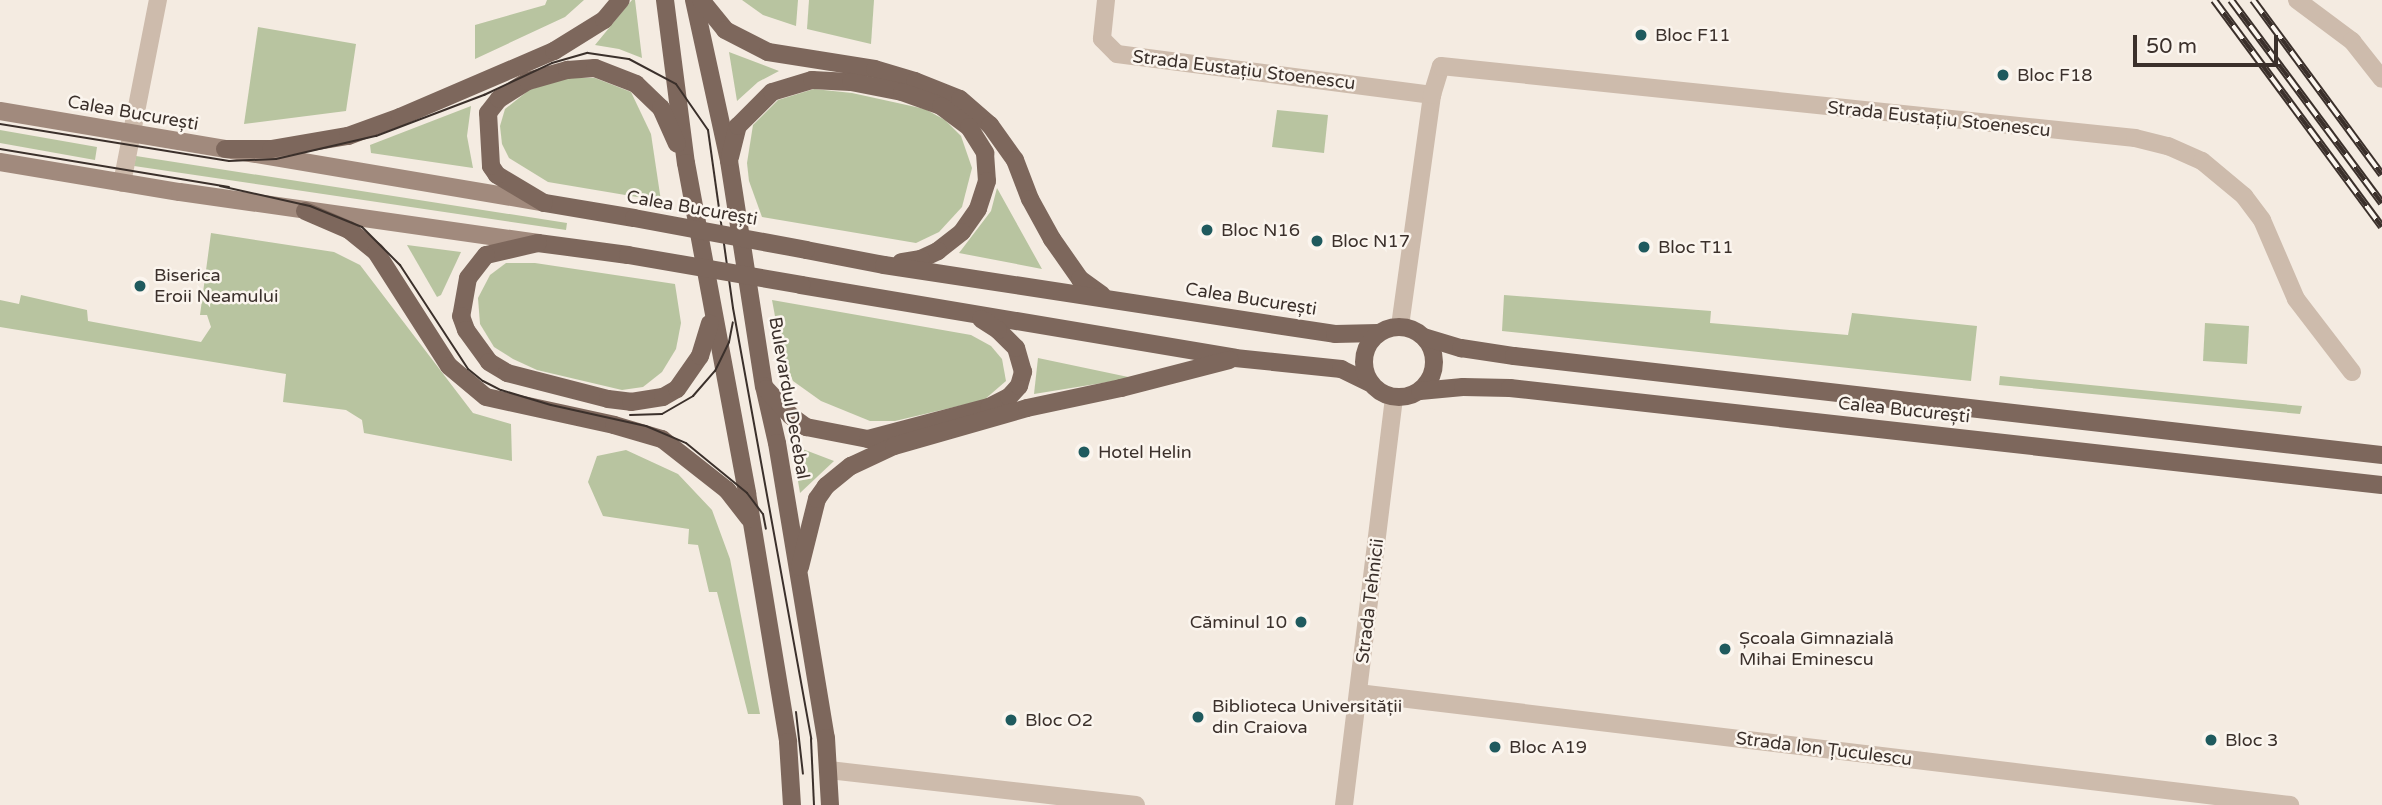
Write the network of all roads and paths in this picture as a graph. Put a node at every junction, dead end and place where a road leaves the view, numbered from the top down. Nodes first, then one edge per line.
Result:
1 (158, 0) edge
2 (621, 0) edge
3 (665, 0) edge
4 (694, 0) edge
5 (701, 0) edge
6 (1106, 0) edge
7 (2297, 0) edge
8 (2382, 79) edge
9 (1432, 95) junction
10 (0, 111) edge
11 (131, 134) junction
12 (225, 149) junction
13 (729, 161) junction
14 (0, 162) edge
15 (685, 163) junction
16 (122, 183) junction
17 (544, 203) junction
18 (305, 211) junction
19 (538, 243) junction
20 (884, 265) junction
21 (1104, 297) junction
22 (711, 312) junction
23 (975, 315) junction
24 (1400, 326) junction
25 (1378, 333) junction
26 (1424, 337) junction
27 (1236, 358) junction
28 (2352, 372) dead end
29 (1370, 383) junction
30 (764, 386) junction
31 (1420, 391) junction
32 (1394, 397) junction
33 (2382, 455) edge
34 (2382, 485) edge
35 (751, 521) junction
36 (798, 576) junction
37 (1358, 693) junction
38 (829, 771) junction
39 (792, 805) edge
40 (830, 805) edge
41 (1136, 805) edge
42 (1344, 805) edge
43 (2289, 805) edge

1 - 11 street
2 - 12 main road
3 - 15 main road
4 - 13 main road, Bulevardul Decebal
5 - 21 main road
6 - 9 street, Strada Eustațiu Stoenescu
7 - 8 street
9 - 24 street, Strada Eustațiu Stoenescu
9 - 28 street, Strada Eustațiu Stoenescu
10 - 11 main road, Calea București
11 - 12 main road, Calea București
11 - 16 street
12 - 17 main road, Calea București
13 - 20 main road
13 - 30 main road, Bulevardul Decebal
14 - 16 main road
15 - 17 main road
15 - 22 main road
16 - 18 main road
17 - 20 main road, Calea București, bridge
18 - 19 main road
18 - 35 main road
19 - 22 main road
19 - 23 main road, bridge
20 - 21 main road, Calea București
21 - 25 main road, Calea București
22 - 35 main road
23 - 27 main road
23 - 30 main road
24 - 25 main road
24 - 26 main road
25 - 29 main road
26 - 31 main road
26 - 33 main road, Calea București
27 - 29 main road
27 - 36 main road
29 - 32 main road
30 - 36 main road, Bulevardul Decebal
31 - 32 main road
31 - 34 main road, Calea București
32 - 37 street, Strada Tehnicii
35 - 39 main road
36 - 38 main road, Bulevardul Decebal
37 - 42 street, Strada Tehnicii
37 - 43 street, Strada Ion Țuculescu
38 - 40 main road, Bulevardul Decebal
38 - 41 street

